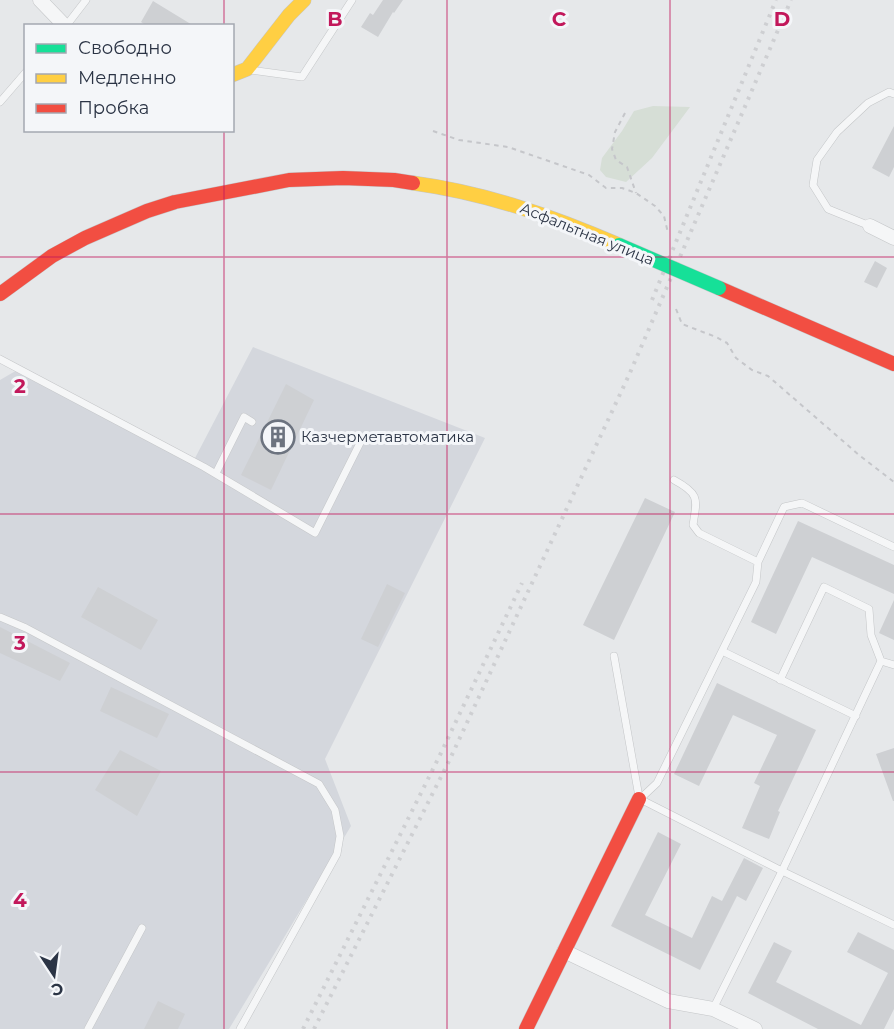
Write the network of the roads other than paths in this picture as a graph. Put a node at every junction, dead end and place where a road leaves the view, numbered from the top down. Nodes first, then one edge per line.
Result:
1 (40, 0) edge
2 (86, 0) edge
3 (304, 0) edge
4 (352, 0) edge
5 (64, 24) edge
6 (68, 24) edge
7 (248, 69) junction
8 (24, 74) edge
9 (234, 74) edge
10 (894, 93) edge
11 (0, 102) edge
12 (870, 226) joint
13 (894, 238) edge
14 (0, 294) edge
15 (0, 359) edge
16 (894, 364) edge
17 (252, 422) dead end
18 (360, 443) dead end
19 (216, 473) junction
20 (674, 480) dead end
21 (894, 547) edge
22 (758, 562) junction
23 (0, 617) edge
24 (722, 651) junction
25 (614, 656) dead end
26 (881, 661) junction
27 (894, 665) edge
28 (780, 680) junction
29 (856, 716) junction
30 (639, 799) junction
31 (782, 871) junction
32 (894, 925) edge
33 (142, 928) dead end
34 (564, 951) junction
35 (713, 1009) junction
36 (88, 1029) edge
37 (240, 1029) edge
38 (526, 1029) edge
39 (755, 1029) edge

1 - 5 street
2 - 6 lane
3 - 7 main road
4 - 7 lane
7 - 9 main road
8 - 11 lane
10 - 12 lane
12 - 13 street
14 - 16 main road, Асфальтная улица, bridge
15 - 19 lane
17 - 19 lane
18 - 19 lane
20 - 22 lane
21 - 22 lane
22 - 24 lane
23 - 37 lane
24 - 28 lane
24 - 30 lane
25 - 30 lane
26 - 27 lane
26 - 28 lane
26 - 29 lane
28 - 29 lane
29 - 31 lane
30 - 31 lane
30 - 34 main road
31 - 32 lane
31 - 35 lane
33 - 36 lane
34 - 35 street
34 - 38 main road
35 - 39 street

